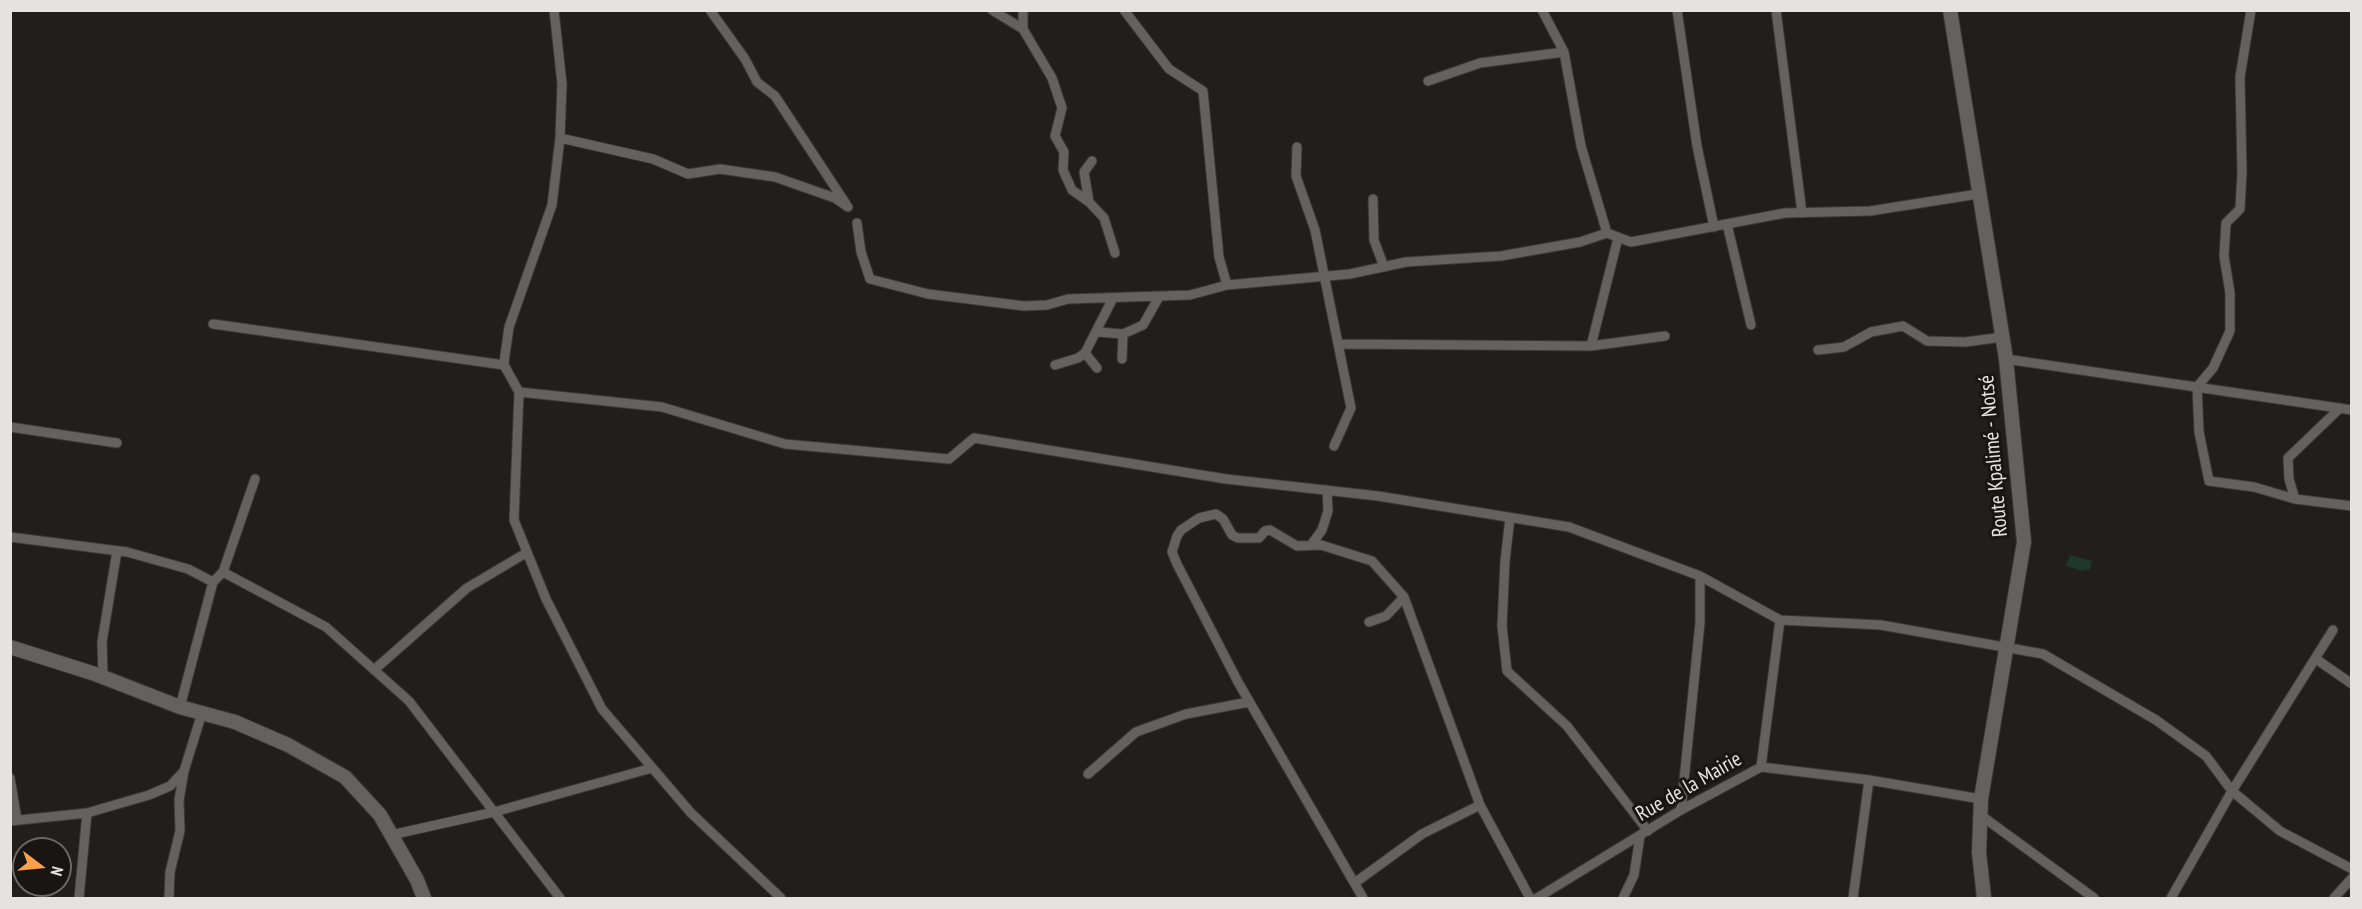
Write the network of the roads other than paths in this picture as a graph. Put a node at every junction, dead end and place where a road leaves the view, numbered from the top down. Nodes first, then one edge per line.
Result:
1 (554, 10) edge
2 (710, 10) edge
3 (992, 10) edge
4 (1023, 10) edge
5 (1124, 10) edge
6 (1542, 10) edge
7 (1677, 10) edge
8 (1776, 10) edge
9 (1950, 10) edge
10 (2251, 10) edge
11 (1023, 29) junction
12 (1564, 52) junction
13 (1428, 81) dead end
14 (560, 138) junction
15 (1297, 147) dead end
16 (1092, 161) dead end
17 (1978, 194) junction
18 (1373, 199) dead end
19 (1089, 202) junction
20 (1802, 213) junction
21 (857, 223) dead end
22 (1727, 224) junction
23 (1714, 227) junction
24 (1607, 232) junction
25 (1618, 237) junction
26 (1115, 253) dead end
27 (1384, 267) junction
28 (1324, 277) junction
29 (1227, 285) junction
30 (1159, 297) junction
31 (1113, 298) junction
32 (213, 324) dead end
33 (1751, 325) dead end
34 (1098, 332) junction
35 (1123, 334) junction
36 (1665, 336) dead end
37 (2003, 337) junction
38 (1338, 344) junction
39 (1591, 345) junction
40 (1818, 350) dead end
41 (1085, 352) junction
42 (1122, 359) dead end
43 (2006, 359) junction
44 (504, 365) junction
45 (1055, 365) dead end
46 (1097, 368) dead end
47 (2197, 387) junction
48 (519, 392) junction
49 (2340, 408) junction
50 (2352, 410) edge
51 (10, 427) edge
52 (117, 443) dead end
53 (1334, 446) dead end
54 (255, 479) dead end
55 (1328, 490) junction
56 (2295, 499) junction
57 (2352, 506) edge
58 (1510, 518) junction
59 (10, 537) edge
60 (1311, 545) junction
61 (117, 550) junction
62 (525, 553) junction
63 (223, 572) junction
64 (1700, 576) junction
65 (213, 582) junction
66 (1404, 597) junction
67 (1780, 620) junction
68 (1369, 622) dead end
69 (2333, 630) dead end
70 (10, 647) edge
71 (2008, 647) junction
72 (2316, 658) junction
73 (374, 670) junction
74 (103, 677) junction
75 (2352, 684) edge
76 (1249, 702) junction
77 (180, 707) junction
78 (202, 713) junction
79 (1761, 767) junction
80 (652, 768) junction
81 (184, 771) junction
82 (1088, 774) dead end
83 (10, 778) edge
84 (1869, 780) junction
85 (2232, 791) junction
86 (1981, 798) junction
87 (1480, 805) junction
88 (1681, 810) junction
89 (494, 812) junction
90 (87, 813) junction
91 (1979, 814) junction
92 (14, 821) edge
93 (1648, 831) junction
94 (391, 835) junction
95 (1640, 837) junction
96 (2352, 870) edge
97 (2352, 878) edge
98 (1356, 882) junction
99 (79, 898) edge
100 (169, 898) edge
101 (424, 898) edge
102 (560, 898) edge
103 (781, 898) edge
104 (1363, 898) edge
105 (1530, 898) edge
106 (1537, 898) edge
107 (1623, 898) edge
108 (1853, 898) edge
109 (1984, 898) edge
110 (2094, 898) edge
111 (2171, 898) edge
112 (2334, 898) edge

1 - 14 street
2 - 14 street
3 - 11 street
4 - 11 street
5 - 29 street
6 - 12 street
7 - 23 street
8 - 20 street
9 - 17 main road, Route Kpalimé - Notsé
10 - 47 street
11 - 19 street
12 - 13 street
12 - 24 street
14 - 44 street
15 - 28 street
16 - 19 street
17 - 20 street
17 - 37 main road, Route Kpalimé - Notsé
18 - 27 street
19 - 26 street
20 - 22 street
21 - 31 street
22 - 23 street
22 - 33 street
23 - 25 street
24 - 25 street
24 - 27 street
25 - 39 street
27 - 28 street
28 - 29 street
28 - 38 street
29 - 30 street
30 - 31 street
30 - 35 street
31 - 34 street
32 - 44 street
34 - 35 street
34 - 41 street
35 - 42 street
36 - 39 street
37 - 40 street
37 - 43 main road, Route Kpalimé - Notsé
38 - 39 street
38 - 53 street
41 - 45 street
41 - 46 street
43 - 47 street
43 - 71 main road, Route Kpalimé - Notsé
44 - 48 street
47 - 49 street
47 - 56 street
48 - 55 street
48 - 62 street
49 - 50 street
49 - 56 street
51 - 52 street
54 - 63 street
55 - 58 street
55 - 60 street
56 - 57 street
58 - 64 street
58 - 93 street
59 - 61 street
60 - 66 street
60 - 76 street
61 - 65 street
61 - 74 street
62 - 73 street
62 - 80 street
63 - 65 street
63 - 73 street
64 - 67 street
64 - 88 street
65 - 77 street
66 - 68 street
66 - 87 street
67 - 71 street
67 - 79 street
69 - 72 street
70 - 74 main road
71 - 85 street
71 - 86 main road, Route Kpalimé - Notsé
72 - 75 street
72 - 85 street
73 - 89 street
74 - 77 main road
76 - 82 street
76 - 98 street
77 - 78 main road
78 - 81 street
78 - 94 main road
79 - 84 street, Rue de la Mairie
79 - 88 street, Rue de la Mairie
80 - 89 street
80 - 103 street
81 - 90 street
81 - 100 street
83 - 92 street
84 - 86 street, Rue de la Mairie
84 - 108 street
85 - 96 street
85 - 111 street
86 - 91 main road, Route Kpalimé - Notsé
87 - 98 street
87 - 105 street
88 - 93 street, Rue de la Mairie
89 - 94 street
89 - 102 street
90 - 92 street
90 - 99 street
91 - 109 main road, Route Kpalimé - Notsé
91 - 110 street
93 - 95 street, Rue de la Mairie
94 - 101 main road
95 - 106 street, Rue de la Mairie
95 - 107 street
97 - 112 street
98 - 104 street

